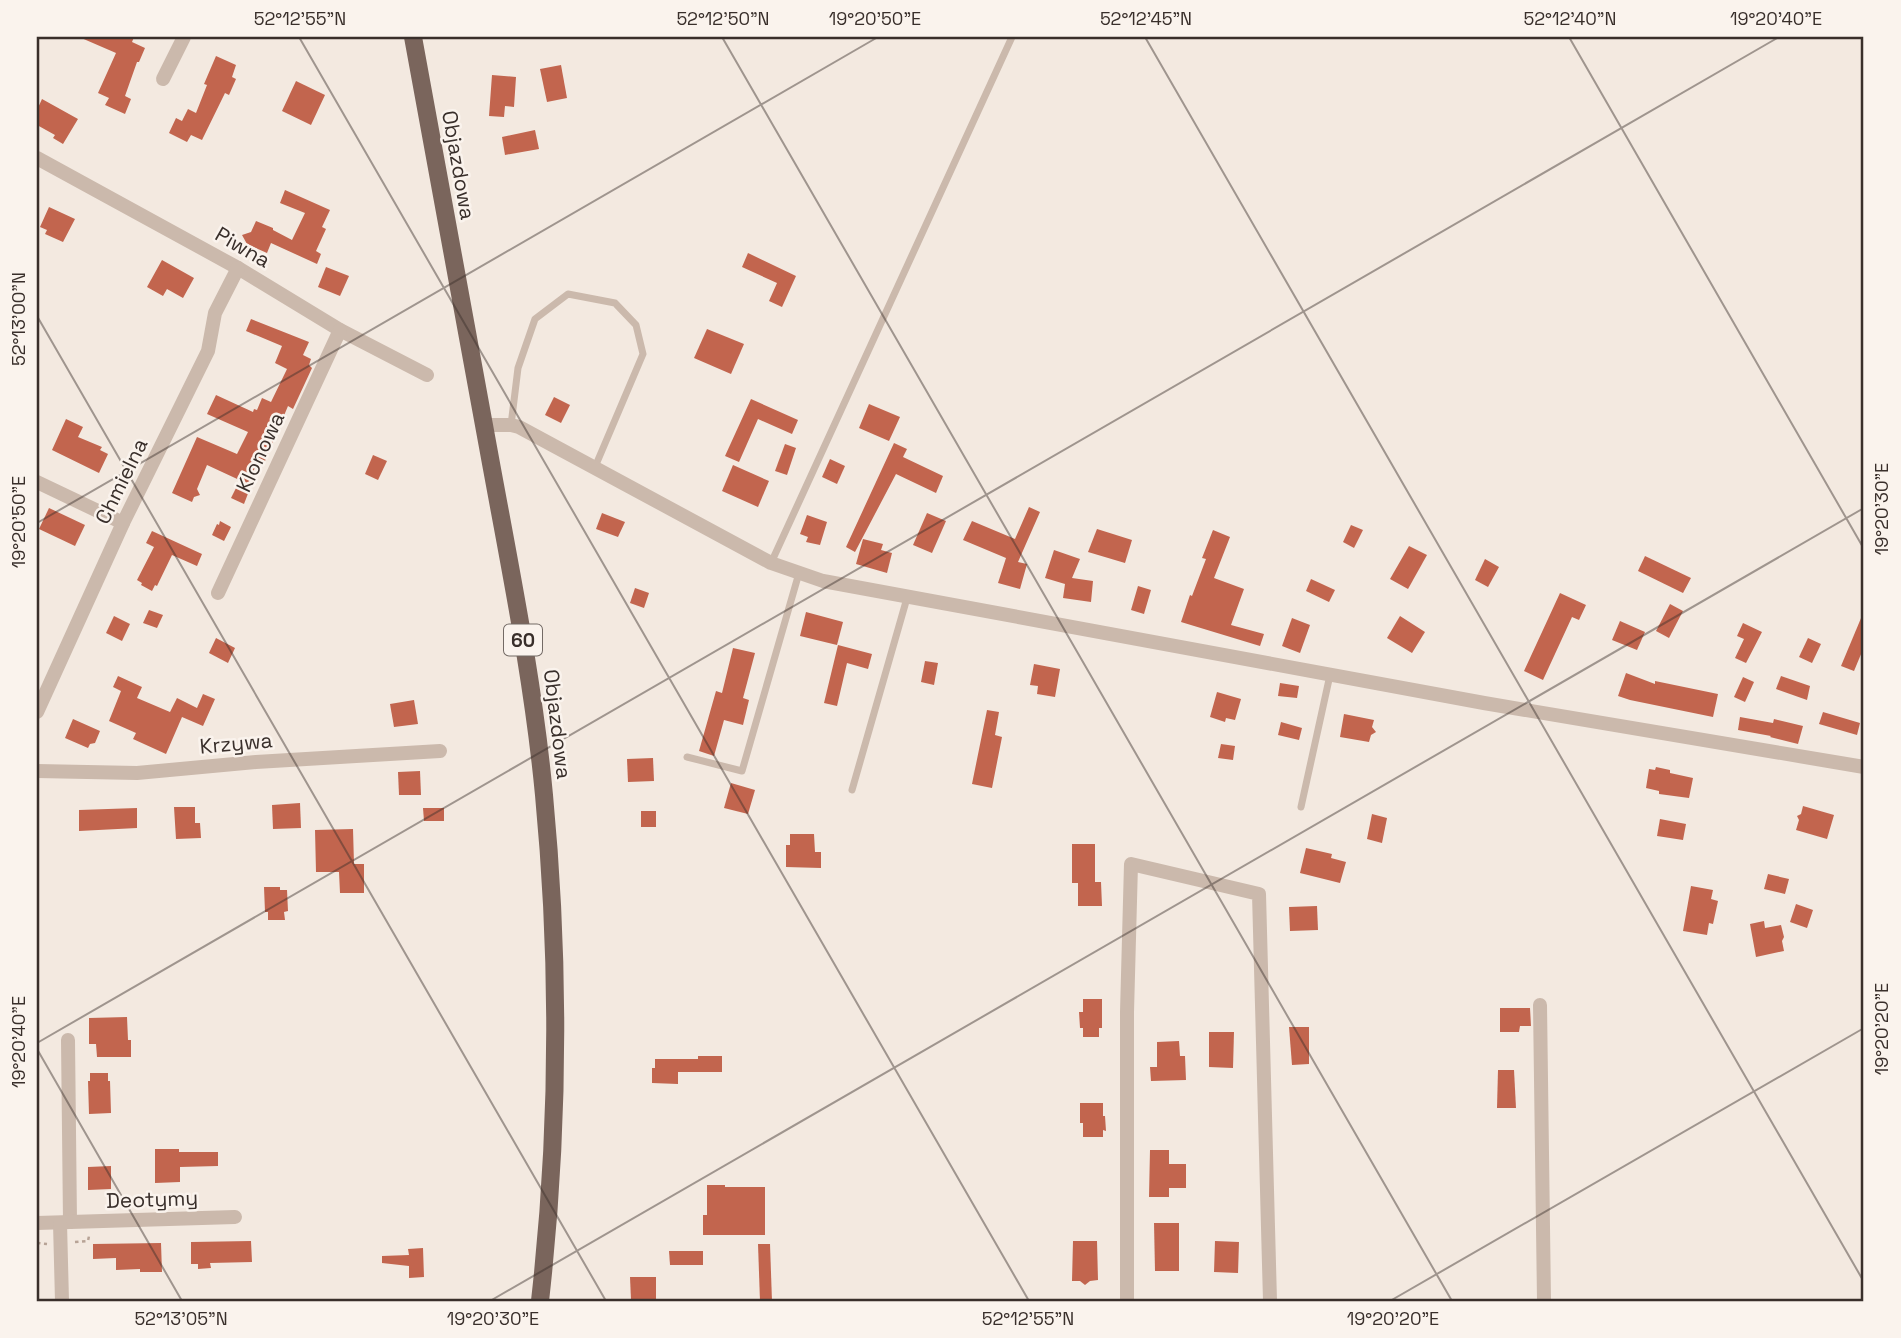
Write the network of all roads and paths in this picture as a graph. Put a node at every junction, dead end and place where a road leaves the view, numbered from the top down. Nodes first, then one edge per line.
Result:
1 (184, 37) edge
2 (413, 37) edge
3 (1012, 37) edge
4 (163, 79) dead end
5 (37, 158) edge
6 (238, 268) junction
7 (340, 330) junction
8 (427, 375) dead end
9 (484, 425) junction
10 (511, 425) junction
11 (595, 467) junction
12 (37, 482) edge
13 (123, 523) junction
14 (771, 563) junction
15 (799, 573) junction
16 (218, 593) dead end
17 (907, 597) junction
18 (1330, 675) junction
19 (37, 712) edge
20 (440, 751) dead end
21 (687, 757) dead end
22 (1864, 767) edge
23 (37, 771) edge
24 (852, 790) dead end
25 (1301, 807) dead end
26 (1540, 1005) dead end
27 (68, 1040) dead end
28 (235, 1217) dead end
29 (37, 1223) edge
30 (65, 1223) junction
31 (62, 1301) edge
32 (540, 1301) edge
33 (1127, 1301) edge
34 (1270, 1301) edge
35 (1544, 1301) edge

1 - 4 street
2 - 9 main road, Objazdowa / 60
3 - 14 lane
5 - 6 street, Piwna
6 - 7 street, Piwna
6 - 13 street, Chmielna
7 - 8 street, Piwna
7 - 16 street, Klonowa
9 - 10 street
9 - 32 main road, Objazdowa / 60
10 - 11 street
10 - 11 lane
11 - 14 street
12 - 13 street
13 - 19 street, Chmielna
14 - 15 street
15 - 17 street
15 - 21 lane
17 - 18 street
17 - 24 lane
18 - 22 street
18 - 25 lane
20 - 23 street, Krzywa
26 - 35 street
27 - 30 street
28 - 30 street, Deotymy
29 - 30 street, Deotymy
30 - 31 street
33 - 34 street

